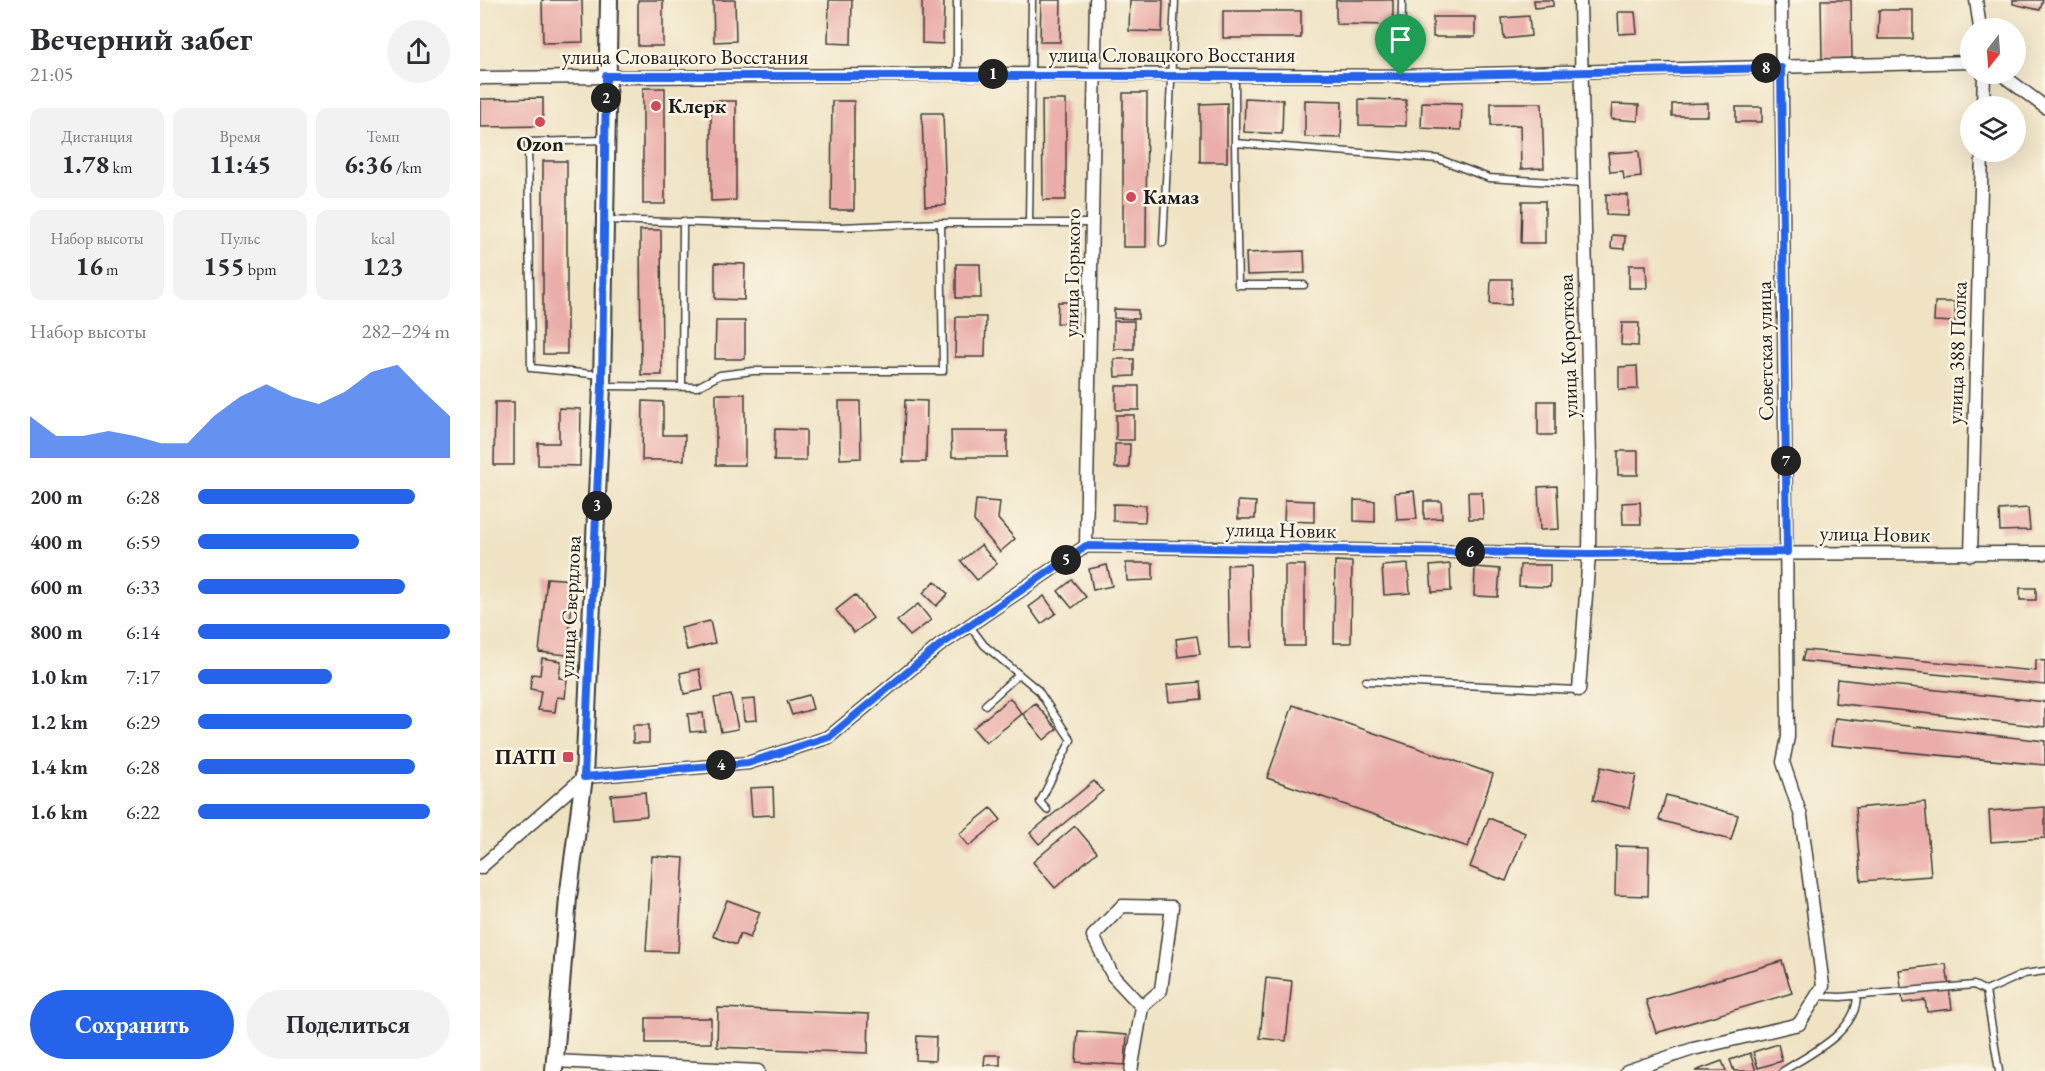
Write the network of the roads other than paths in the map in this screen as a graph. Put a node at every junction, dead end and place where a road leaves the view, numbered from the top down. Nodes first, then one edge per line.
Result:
1 (609, 0) edge
2 (957, 0) edge
3 (1032, 0) edge
4 (1096, 0) edge
5 (1175, 0) edge
6 (1402, 0) edge
7 (1580, 0) edge
8 (1781, 0) edge
9 (1976, 0) edge
10 (1979, 18) edge
11 (1960, 62) edge
12 (1781, 68) junction
13 (1580, 71) junction
14 (1033, 74) junction
15 (957, 75) junction
16 (1095, 75) junction
17 (1172, 75) junction
18 (1234, 75) junction
19 (606, 76) junction
20 (1401, 76) junction
21 (480, 78) edge
22 (2014, 84) edge
23 (2045, 107) edge
24 (605, 140) junction
25 (1235, 143) junction
26 (1982, 162) edge
27 (1583, 184) junction
28 (604, 220) junction
29 (683, 221) junction
30 (940, 223) junction
31 (1029, 223) junction
32 (1093, 223) junction
33 (1162, 243) dead end
34 (1304, 285) dead end
35 (602, 381) junction
36 (682, 387) junction
37 (1086, 546) junction
38 (1787, 552) junction
39 (2045, 553) edge
40 (1589, 554) junction
41 (1971, 555) junction
42 (969, 626) junction
43 (1019, 674) junction
44 (1366, 681) dead end
45 (1579, 690) joint
46 (985, 705) dead end
47 (584, 777) junction
48 (1047, 810) dead end
49 (480, 868) edge
50 (2045, 971) edge
51 (1986, 991) junction
52 (1817, 996) junction
53 (1857, 996) junction
54 (1142, 1007) junction
55 (554, 1066) edge
56 (692, 1070) edge
57 (758, 1071) edge
58 (1131, 1071) edge
59 (1627, 1071) edge
60 (1783, 1071) edge
61 (1999, 1071) edge

1 - 19 main road, улица Свердлова
2 - 15 lane
3 - 14 lane
4 - 16 street, улица Горького
5 - 17 lane
6 - 20 lane
7 - 13 street, улица Короткова
8 - 12 street, Советская улица
9 - 10 street
11 - 12 street, улица Словацкого Восстания
12 - 13 street, улица Словацкого Восстания
12 - 38 street, Советская улица
13 - 20 street, улица Словацкого Восстания
13 - 27 street, улица Короткова
14 - 15 street, улица Словацкого Восстания
14 - 16 street, улица Словацкого Восстания
14 - 31 lane
15 - 19 street, улица Словацкого Восстания
16 - 17 street, улица Словацкого Восстания
16 - 32 street, улица Горького
17 - 18 street, улица Словацкого Восстания
17 - 33 lane
18 - 20 street, улица Словацкого Восстания
18 - 25 lane
19 - 21 street, улица Словацкого Восстания
19 - 24 main road, улица Свердлова
22 - 23 street
24 - 28 main road, улица Свердлова
24 - 35 lane
25 - 27 lane
25 - 34 lane
26 - 41 street, улица 388 Полка
27 - 40 street, улица Короткова
28 - 29 lane
28 - 35 main road, улица Свердлова
29 - 30 lane
29 - 36 lane
30 - 31 lane
30 - 36 lane
31 - 32 lane
32 - 37 street, улица Горького
35 - 36 lane
35 - 47 main road, улица Свердлова
37 - 40 street, улица Новик
37 - 42 street
38 - 40 street, улица Новик
38 - 41 street, улица Новик
38 - 52 street, Советская улица
39 - 41 street, улица Новик
40 - 45 street, улица Короткова
42 - 43 lane
42 - 47 street
43 - 46 lane
43 - 48 lane
44 - 45 lane
47 - 49 street
47 - 55 main road, улица Свердлова
50 - 51 lane
51 - 53 lane
51 - 61 lane
52 - 53 lane
52 - 59 street
53 - 60 lane
54 - 54 street
54 - 58 street
55 - 56 street
56 - 57 street

